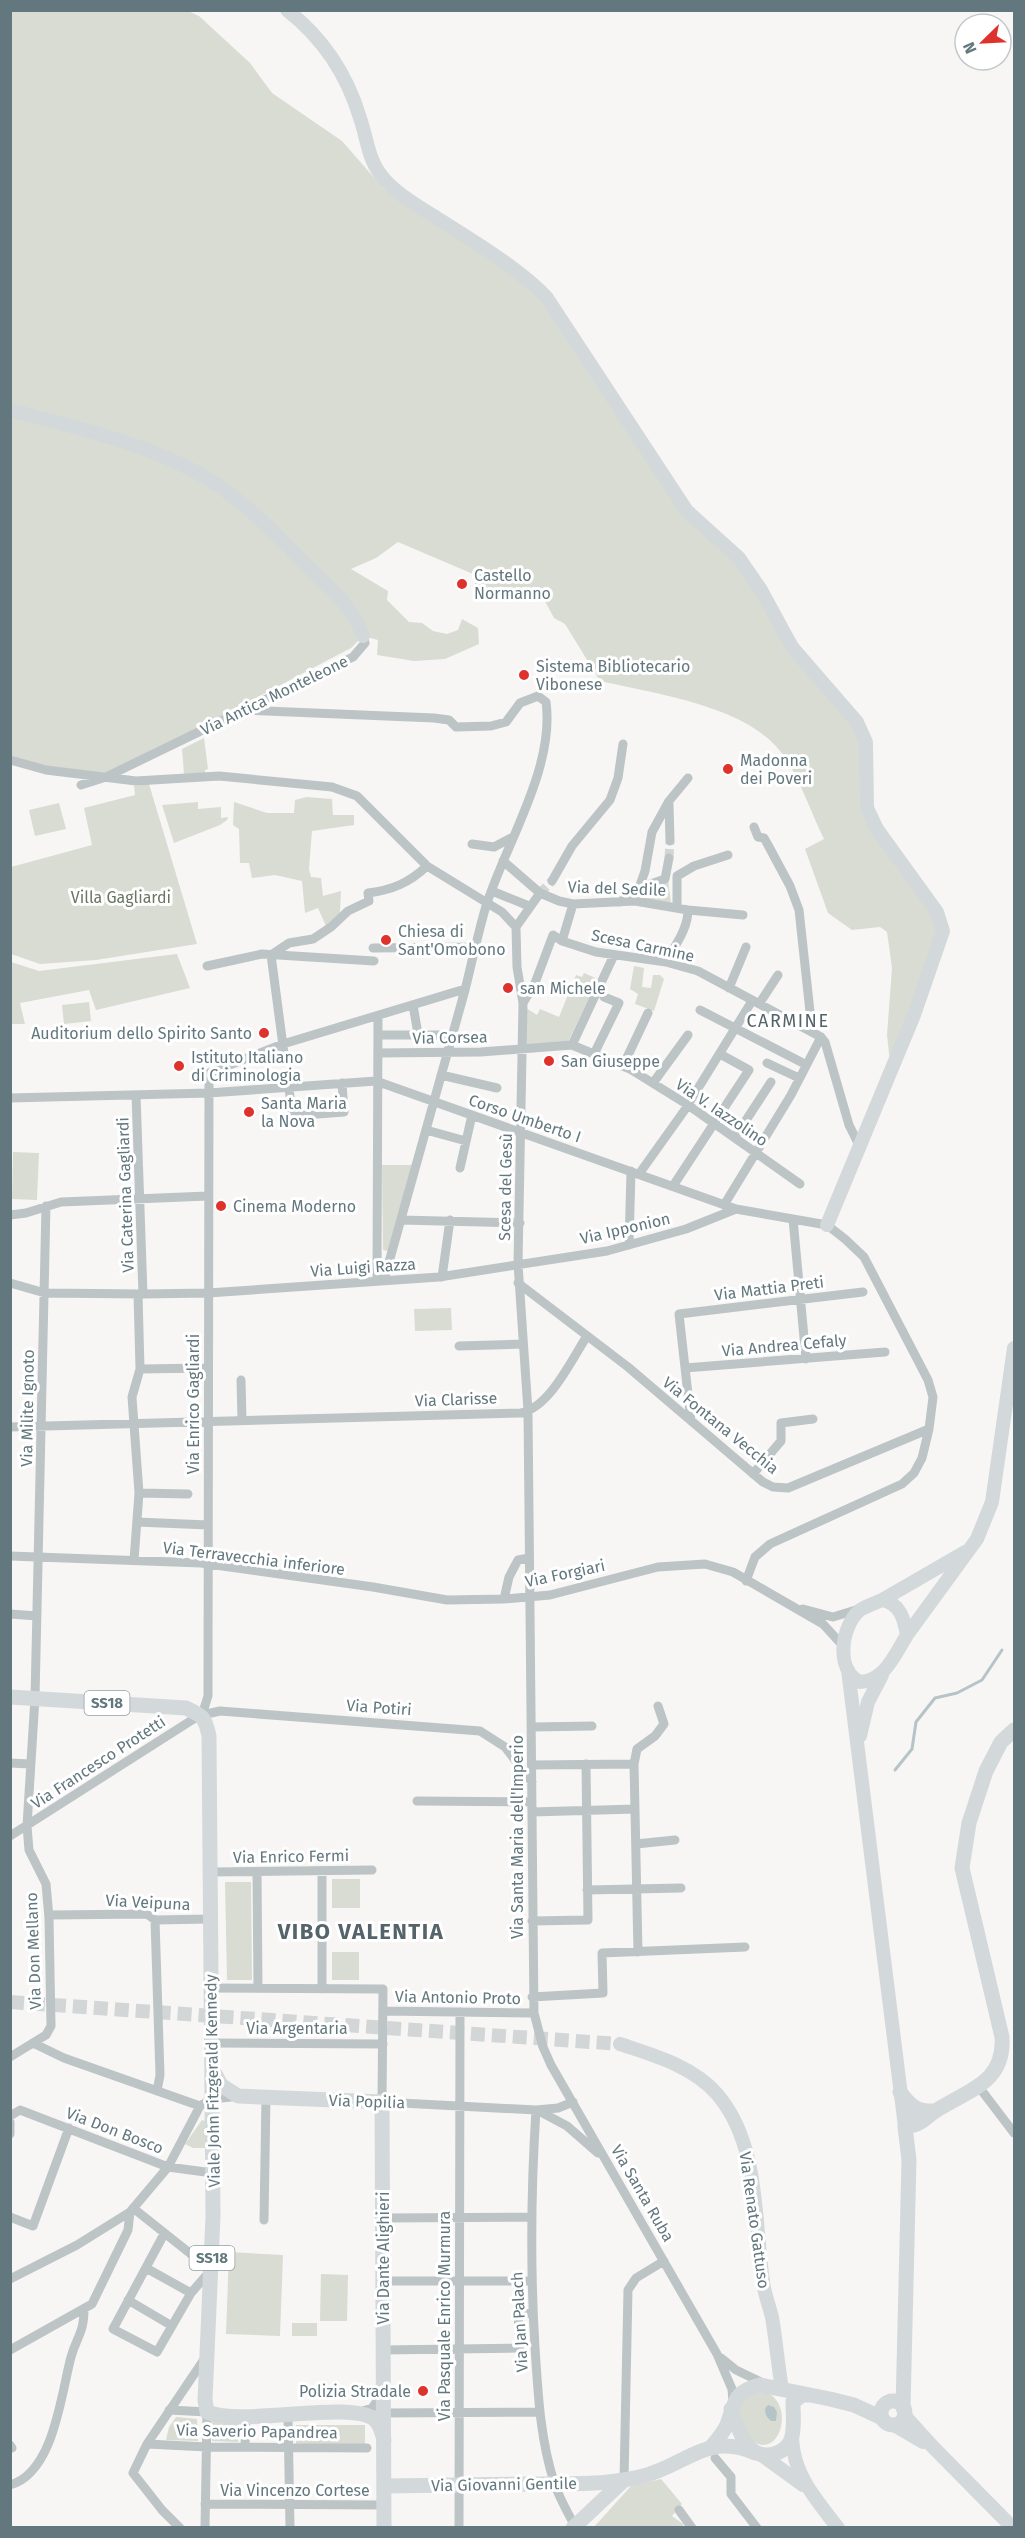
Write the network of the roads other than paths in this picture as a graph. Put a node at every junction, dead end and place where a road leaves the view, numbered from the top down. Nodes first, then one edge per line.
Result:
1 (287, 10) edge
2 (10, 410) edge
3 (363, 636) joint
4 (242, 710) junction
5 (623, 744) dead end
6 (10, 760) edge
7 (106, 777) junction
8 (688, 778) dead end
9 (81, 785) dead end
10 (669, 801) junction
11 (754, 827) dead end
12 (511, 838) junction
13 (670, 841) tunnel mouth
14 (472, 844) dead end
15 (728, 855) dead end
16 (669, 858) tunnel mouth
17 (503, 861) junction
18 (427, 866) junction
19 (552, 881) tunnel mouth
20 (639, 888) junction
21 (492, 891) junction
22 (540, 893) junction
23 (620, 902) junction
24 (487, 904) junction
25 (573, 904) junction
26 (529, 906) junction
27 (677, 906) junction
28 (688, 910) junction
29 (743, 915) dead end
30 (516, 927) junction
31 (557, 938) junction
32 (476, 947) junction
33 (746, 947) dead end
34 (374, 948) dead end
35 (271, 955) junction
36 (614, 955) junction
37 (374, 961) dead end
38 (666, 962) junction
39 (207, 966) dead end
40 (778, 975) dead end
41 (729, 988) junction
42 (465, 990) junction
43 (604, 997) dead end
44 (523, 1003) junction
45 (756, 1003) junction
46 (413, 1005) junction
47 (700, 1010) dead end
48 (648, 1013) dead end
49 (378, 1016) junction
50 (736, 1029) junction
51 (812, 1030) junction
52 (418, 1034) junction
53 (378, 1035) junction
54 (452, 1035) junction
55 (688, 1035) dead end
56 (821, 1037) junction
57 (283, 1044) junction
58 (572, 1045) junction
59 (522, 1050) junction
60 (378, 1053) junction
61 (447, 1053) junction
62 (594, 1054) junction
63 (720, 1054) junction
64 (285, 1061) dead end
65 (801, 1062) dead end
66 (767, 1063) dead end
67 (622, 1066) junction
68 (441, 1075) junction
69 (799, 1078) junction
70 (376, 1081) junction
71 (771, 1082) dead end
72 (342, 1083) junction
73 (652, 1083) junction
74 (289, 1087) junction
75 (497, 1088) dead end
76 (208, 1093) junction
77 (136, 1095) junction
78 (10, 1098) edge
79 (434, 1101) junction
80 (688, 1105) junction
81 (472, 1114) junction
82 (714, 1123) junction
83 (426, 1130) junction
84 (522, 1132) junction
85 (735, 1137) junction
86 (466, 1141) junction
87 (859, 1145) junction
88 (756, 1152) junction
89 (460, 1168) dead end
90 (635, 1173) junction
91 (800, 1184) dead end
92 (673, 1186) junction
93 (208, 1196) junction
94 (140, 1198) junction
95 (724, 1205) junction
96 (46, 1206) junction
97 (736, 1209) junction
98 (10, 1215) edge
99 (793, 1219) junction
100 (401, 1220) junction
101 (450, 1220) junction
102 (520, 1223) junction
103 (826, 1225) junction
104 (629, 1245) junction
105 (518, 1264) junction
106 (442, 1276) junction
107 (381, 1280) junction
108 (10, 1283) edge
109 (518, 1283) junction
110 (863, 1292) dead end
111 (45, 1293) junction
112 (208, 1293) junction
113 (141, 1294) junction
114 (800, 1299) junction
115 (587, 1336) junction
116 (522, 1344) junction
117 (459, 1346) dead end
118 (1014, 1348) edge
119 (885, 1353) dead end
120 (806, 1359) junction
121 (208, 1368) junction
122 (685, 1368) junction
123 (140, 1369) junction
124 (241, 1380) dead end
125 (528, 1411) junction
126 (813, 1419) dead end
127 (242, 1420) junction
128 (690, 1421) junction
129 (208, 1422) junction
130 (132, 1424) junction
131 (10, 1427) edge
132 (42, 1428) junction
133 (929, 1429) junction
134 (753, 1474) junction
135 (139, 1493) junction
136 (188, 1494) dead end
137 (138, 1522) junction
138 (208, 1525) junction
139 (967, 1551) junction
140 (10, 1556) edge
141 (38, 1556) junction
142 (529, 1558) junction
143 (134, 1560) junction
144 (208, 1564) junction
145 (746, 1581) junction
146 (385, 1590) joint
147 (504, 1599) junction
148 (882, 1600) junction
149 (788, 1606) junction
150 (862, 1609) junction
151 (10, 1614) edge
152 (37, 1616) junction
153 (908, 1635) junction
154 (844, 1647) junction
155 (848, 1670) junction
156 (883, 1673) junction
157 (10, 1697) edge
158 (34, 1698) junction
159 (658, 1706) dead end
160 (202, 1715) junction
161 (592, 1726) dead end
162 (532, 1727) junction
163 (1014, 1730) edge
164 (858, 1756) junction
165 (10, 1763) edge
166 (30, 1764) junction
167 (586, 1764) junction
168 (634, 1764) junction
169 (532, 1765) junction
170 (532, 1782) junction
171 (417, 1801) dead end
172 (532, 1807) junction
173 (635, 1809) junction
174 (586, 1810) junction
175 (27, 1826) junction
176 (10, 1836) edge
177 (675, 1840) dead end
178 (636, 1844) junction
179 (372, 1870) dead end
180 (322, 1871) junction
181 (210, 1872) junction
182 (257, 1872) junction
183 (681, 1888) dead end
184 (637, 1889) junction
185 (587, 1890) junction
186 (49, 1915) junction
187 (210, 1919) junction
188 (155, 1920) junction
189 (532, 1921) junction
190 (745, 1947) dead end
191 (638, 1952) junction
192 (211, 1988) junction
193 (258, 1989) junction
194 (322, 1989) junction
195 (532, 1997) junction
196 (383, 2010) junction
197 (460, 2012) junction
198 (534, 2013) junction
199 (33, 2043) junction
200 (212, 2043) junction
201 (382, 2044) junction
202 (620, 2044) tunnel mouth
203 (543, 2047) joint
204 (10, 2057) edge
205 (212, 2067) junction
206 (980, 2086) junction
207 (157, 2091) junction
208 (900, 2092) junction
209 (234, 2096) junction
210 (266, 2097) junction
211 (206, 2102) junction
212 (382, 2102) junction
213 (573, 2102) junction
214 (460, 2104) junction
215 (537, 2110) junction
216 (929, 2115) junction
217 (10, 2116) edge
218 (212, 2120) junction
219 (10, 2122) edge
220 (905, 2127) junction
221 (69, 2128) junction
222 (1014, 2133) edge
223 (10, 2134) edge
224 (909, 2157) junction
225 (610, 2166) junction
226 (168, 2167) junction
227 (213, 2173) junction
228 (131, 2210) junction
229 (10, 2217) edge
230 (531, 2217) junction
231 (382, 2218) junction
232 (459, 2218) junction
233 (264, 2220) dead end
234 (164, 2234) junction
235 (664, 2261) junction
236 (146, 2268) junction
237 (211, 2270) junction
238 (10, 2279) edge
239 (383, 2281) junction
240 (459, 2281) junction
241 (532, 2281) junction
242 (191, 2293) junction
243 (128, 2300) junction
244 (84, 2309) junction
245 (533, 2313) junction
246 (172, 2326) junction
247 (459, 2349) junction
248 (10, 2350) edge
249 (383, 2350) junction
250 (717, 2354) junction
251 (206, 2356) junction
252 (775, 2387) junction
253 (383, 2389) junction
254 (812, 2394) junction
255 (732, 2406) junction
256 (169, 2410) junction
257 (207, 2412) junction
258 (459, 2412) junction
259 (539, 2412) junction
260 (893, 2412) junction
261 (355, 2413) junction
262 (384, 2413) junction
263 (288, 2415) junction
264 (245, 2416) junction
265 (793, 2420) junction
266 (792, 2439) junction
267 (384, 2440) junction
268 (147, 2444) junction
269 (207, 2447) junction
270 (245, 2447) junction
271 (288, 2447) junction
272 (367, 2448) dead end
273 (714, 2452) junction
274 (759, 2454) junction
275 (624, 2480) junction
276 (555, 2484) junction
277 (10, 2485) edge
278 (459, 2485) junction
279 (384, 2486) junction
280 (807, 2488) junction
281 (206, 2504) junction
282 (290, 2505) junction
283 (384, 2505) junction
284 (679, 2510) dead end
285 (575, 2527) edge
286 (180, 2528) edge
287 (205, 2528) edge
288 (290, 2528) edge
289 (384, 2528) edge
290 (459, 2528) edge
291 (692, 2528) edge
292 (757, 2528) edge
293 (838, 2528) edge
294 (1013, 2528) edge

1 - 87 street
2 - 3 street, Via Antica Monteleone
3 - 4 street, Via Antica Monteleone
4 - 7 street, Via Antica Monteleone
4 - 12 street
5 - 19 street
6 - 7 street
7 - 9 street, Via Antica Monteleone
7 - 18 street
8 - 10 street
10 - 13 street
10 - 20 street
11 - 51 street
12 - 14 street
12 - 17 street
15 - 27 street
16 - 20 street
17 - 21 street
17 - 22 street, Via del Sedile
18 - 24 street
18 - 35 street
20 - 23 street
21 - 24 street
21 - 26 street
22 - 25 street, Via del Sedile
22 - 26 street
23 - 25 street, Via del Sedile
23 - 27 street, Via del Sedile
24 - 30 street
24 - 32 street
25 - 31 street
26 - 30 street
27 - 28 street, Via del Sedile
28 - 29 street, Via del Sedile
28 - 38 street
30 - 44 street, Scesa del Gesù
31 - 36 street, Scesa Carmine
31 - 44 street
32 - 34 street
32 - 42 street
33 - 41 street
35 - 37 street
35 - 39 street
35 - 57 street
36 - 38 street, Scesa Carmine
36 - 58 street
38 - 41 street, Scesa Carmine
40 - 45 street
41 - 45 street, Scesa Carmine
42 - 46 street
42 - 54 street
43 - 62 street
44 - 59 street, Scesa del Gesù
45 - 50 street
45 - 51 street, Scesa Carmine
46 - 49 street
46 - 52 street
47 - 50 street
48 - 67 street
49 - 53 street
49 - 57 street
50 - 63 street
50 - 65 street
51 - 56 street, Scesa Carmine
52 - 53 street
52 - 54 street
53 - 60 street
54 - 61 street
55 - 73 street
56 - 69 street
56 - 87 street
57 - 64 street
57 - 76 street, Via Enrico Gagliardi
58 - 59 street, Via V. Iazzolino
58 - 62 street, Via V. Iazzolino
59 - 61 street, Via Corsea
59 - 84 street, Scesa del Gesù
60 - 61 street, Via Corsea
60 - 70 street
61 - 68 street
62 - 67 street, Via V. Iazzolino
63 - 80 street
63 - 82 street
66 - 69 street
67 - 73 street, Via V. Iazzolino
68 - 75 street
68 - 79 street
69 - 88 street
70 - 72 street, Corso Umberto I
70 - 79 street, Corso Umberto I
70 - 107 street
71 - 85 street
72 - 74 street, Corso Umberto I
72 - 74 street
73 - 80 street, Via V. Iazzolino
74 - 76 street, Corso Umberto I
76 - 77 street, Corso Umberto I
76 - 93 street, Via Enrico Gagliardi
77 - 78 street, Corso Umberto I
77 - 94 street, Via Caterina Gagliardi
79 - 81 street, Corso Umberto I
79 - 83 street
80 - 82 street, Via V. Iazzolino
80 - 90 street
81 - 84 street, Corso Umberto I
81 - 86 street
82 - 85 street, Via V. Iazzolino
82 - 92 street
83 - 86 street
83 - 100 street
84 - 90 street, Corso Umberto I
84 - 102 street, Scesa del Gesù
85 - 88 street, Via V. Iazzolino
86 - 89 street
87 - 103 street
88 - 91 street, Via V. Iazzolino
88 - 95 street
90 - 92 street, Corso Umberto I
90 - 104 street
92 - 95 street, Corso Umberto I
93 - 94 street
93 - 112 street, Via Enrico Gagliardi
94 - 96 street
94 - 113 street, Via Caterina Gagliardi
95 - 97 street, Corso Umberto I
96 - 98 street
96 - 111 street, Via Milite Ignoto
97 - 99 street, Corso Umberto I
97 - 104 street, Via Ipponion
99 - 103 street, Corso Umberto I
99 - 114 street
100 - 101 street
100 - 107 street
101 - 102 street
101 - 106 street
102 - 105 street, Scesa del Gesù
103 - 133 street
104 - 105 street, Via Ipponion
105 - 106 street, Via Luigi Razza
105 - 109 street, Scesa del Gesù
106 - 107 street, Via Luigi Razza
107 - 112 street, Via Luigi Razza
108 - 111 street, Via Luigi Razza
109 - 115 street, Via Fontana Vecchia
109 - 116 street, Scesa del Gesù
110 - 114 street, Via Mattia Preti
111 - 113 street, Via Luigi Razza
111 - 132 street, Via Milite Ignoto
112 - 113 street, Via Luigi Razza
112 - 121 street, Via Enrico Gagliardi
113 - 123 street, Via Caterina Gagliardi
114 - 120 street
114 - 122 street, Via Mattia Preti
115 - 125 street
115 - 128 street, Via Fontana Vecchia
116 - 117 street
116 - 125 street, Scesa del Gesù
118 - 139 street
119 - 120 street, Via Andrea Cefaly
120 - 122 street, Via Andrea Cefaly
121 - 123 street
121 - 129 street, Via Enrico Gagliardi
122 - 128 street
123 - 130 street, Via Caterina Gagliardi
124 - 127 street
125 - 127 street, Via Clarisse
125 - 142 street, Via Santa Maria dell'Imperio
126 - 134 street
127 - 129 street, Via Clarisse
128 - 134 street, Via Fontana Vecchia
129 - 130 street, Via Clarisse
129 - 138 street, Via Enrico Gagliardi
130 - 132 street, Via Clarisse
130 - 135 street, Via Caterina Gagliardi
131 - 132 street, Via Clarisse
132 - 141 street, Via Milite Ignoto
133 - 134 street, Via Fontana Vecchia
133 - 145 street
135 - 136 street
135 - 137 street, Via Caterina Gagliardi
137 - 138 street
137 - 143 street, Via Caterina Gagliardi
138 - 144 street, Via Enrico Gagliardi
139 - 148 street
139 - 153 street
140 - 141 street, Via Terravecchia inferiore
141 - 143 street, Via Terravecchia inferiore
141 - 152 street, Via Milite Ignoto
142 - 147 street
142 - 162 street, Via Santa Maria dell'Imperio
143 - 144 street, Via Terravecchia inferiore
144 - 146 street, Via Terravecchia inferiore
144 - 160 street, Via Enrico Gagliardi
145 - 147 street, Via Forgiari
145 - 149 street, Via Forgiari
146 - 147 street, Via Forgiari
148 - 150 street
148 - 153 street
149 - 150 street
149 - 154 street
150 - 154 street
151 - 152 street
152 - 158 street, Via Milite Ignoto
153 - 156 street
154 - 155 street
155 - 156 street
155 - 164 street
156 - 164 street
157 - 158 main road, SS18
158 - 160 main road, SS18
158 - 166 street, Via Milite Ignoto
159 - 168 street
160 - 170 street, Via Potiri
160 - 175 street, Via Francesco Protetti
160 - 181 main road, Viale John Fitzgerald Kennedy / SS18
161 - 162 street
162 - 169 street, Via Santa Maria dell'Imperio
163 - 206 main road
164 - 208 street
165 - 166 street
166 - 175 street, Via Milite Ignoto
167 - 168 street
167 - 169 street
167 - 174 street
168 - 173 street
169 - 170 street, Via Santa Maria dell'Imperio
170 - 172 street, Via Santa Maria dell'Imperio
171 - 172 street
172 - 174 street
172 - 189 street, Via Santa Maria dell'Imperio
173 - 174 street
173 - 178 street
174 - 185 street
175 - 176 street, Via Francesco Protetti
175 - 186 street, Via Don Mellano
177 - 178 street
178 - 184 street
179 - 180 street, Via Enrico Fermi
180 - 182 street, Via Enrico Fermi
180 - 194 street
181 - 182 street, Via Enrico Fermi
181 - 187 main road, Viale John Fitzgerald Kennedy / SS18
182 - 193 street
183 - 184 street
184 - 185 street
184 - 191 street
185 - 189 street
186 - 188 street, Via Veipuna
186 - 199 street, Via Don Mellano
187 - 188 street, Via Veipuna
187 - 192 main road, Viale John Fitzgerald Kennedy / SS18
188 - 207 street
189 - 195 street, Via Santa Maria dell'Imperio
190 - 191 street
191 - 195 street
192 - 193 street
192 - 200 main road, Viale John Fitzgerald Kennedy / SS18
193 - 194 street
194 - 196 street, Via Dante Alighieri
195 - 198 street, Via Santa Maria dell'Imperio
196 - 197 street, Via Antonio Proto
196 - 201 street, Via Dante Alighieri
197 - 198 street, Via Antonio Proto
197 - 214 street, Via Pasquale Enrico Murmura
198 - 203 street, Via Santa Maria dell'Imperio
199 - 204 street, Via Don Mellano
199 - 207 street
200 - 201 street, Via Argentaria
200 - 205 main road, Viale John Fitzgerald Kennedy / SS18
201 - 212 street, Via Dante Alighieri
202 - 252 street, Via Renato Gattuso
203 - 213 street, Via Santa Ruba
205 - 209 main road
205 - 211 main road, Viale John Fitzgerald Kennedy / SS18
206 - 216 main road
206 - 222 street
207 - 211 street
208 - 216 main road
208 - 220 street
209 - 210 main road, Via Popilia
209 - 211 street
209 - 218 street
210 - 212 main road, Via Popilia
210 - 233 street
211 - 218 main road, Viale John Fitzgerald Kennedy / SS18
211 - 226 street
212 - 214 street, Via Popilia
212 - 231 main road, Via Dante Alighieri
213 - 215 street
213 - 225 street, Via Santa Ruba
214 - 215 street, Via Popilia
214 - 232 street, Via Pasquale Enrico Murmura
215 - 225 street
215 - 230 street, Via Jan Palach
216 - 220 main road
216 - 224 main road
217 - 221 street, Via Don Bosco
218 - 227 main road, Viale John Fitzgerald Kennedy / SS18
219 - 223 street
220 - 224 main road
221 - 226 street, Via Don Bosco
221 - 229 street
224 - 260 main road
225 - 235 street, Via Santa Ruba
226 - 227 street, Via Don Bosco
226 - 228 street
227 - 237 main road, Viale John Fitzgerald Kennedy / SS18
228 - 234 street
228 - 238 street
228 - 244 street
230 - 232 street
230 - 241 street, Via Jan Palach
231 - 232 street
231 - 239 main road, Via Dante Alighieri
232 - 240 street, Via Pasquale Enrico Murmura
234 - 236 street
234 - 237 street
235 - 250 street, Via Santa Ruba
235 - 275 street
236 - 242 street
236 - 243 street
237 - 242 street
237 - 251 main road, Viale John Fitzgerald Kennedy / SS18
239 - 240 street
239 - 249 main road, Via Dante Alighieri
240 - 241 street
240 - 247 street, Via Pasquale Enrico Murmura
241 - 245 street, Via Jan Palach
242 - 246 street
243 - 246 street
243 - 246 street
244 - 248 street
244 - 277 street
245 - 247 street
245 - 259 street, Via Jan Palach
247 - 249 street
247 - 258 street, Via Pasquale Enrico Murmura
249 - 253 main road, Via Dante Alighieri
250 - 252 street, Via Santa Ruba
250 - 255 street, Via Santa Ruba
251 - 256 street
251 - 257 main road, Viale John Fitzgerald Kennedy / SS18
252 - 254 main road
252 - 255 main road
252 - 265 main road
253 - 261 street
253 - 262 main road, Via Dante Alighieri
254 - 260 main road
254 - 265 main road
255 - 273 main road
255 - 274 main road
256 - 257 street
256 - 268 street
257 - 264 main road
257 - 269 street
258 - 259 street
258 - 262 street
258 - 278 street, Via Pasquale Enrico Murmura
259 - 276 street, Via Jan Palach
260 - 294 street
261 - 262 street
261 - 263 main road
261 - 267 main road
262 - 267 main road, Via Dante Alighieri
263 - 264 main road
263 - 271 street
264 - 270 street
265 - 266 main road
266 - 274 main road
266 - 280 street
267 - 279 main road, Via Dante Alighieri
268 - 269 street, Via Saverio Papandrea
268 - 286 street
269 - 270 street, Via Saverio Papandrea
269 - 281 street
270 - 271 street, Via Saverio Papandrea
271 - 272 street, Via Saverio Papandrea
271 - 282 street
273 - 274 main road
273 - 275 main road, Via Giovanni Gentile
273 - 292 street
274 - 280 street
275 - 276 main road, Via Giovanni Gentile
275 - 285 main road
276 - 278 main road, Via Giovanni Gentile
276 - 285 street, Via Jan Palach
278 - 279 main road, Via Giovanni Gentile
278 - 290 street, Via Pasquale Enrico Murmura
279 - 283 main road, Via Dante Alighieri
280 - 293 street
281 - 282 street, Via Vincenzo Cortese
281 - 287 street
282 - 283 street, Via Vincenzo Cortese
282 - 288 street
283 - 289 main road, Via Dante Alighieri
284 - 291 street

